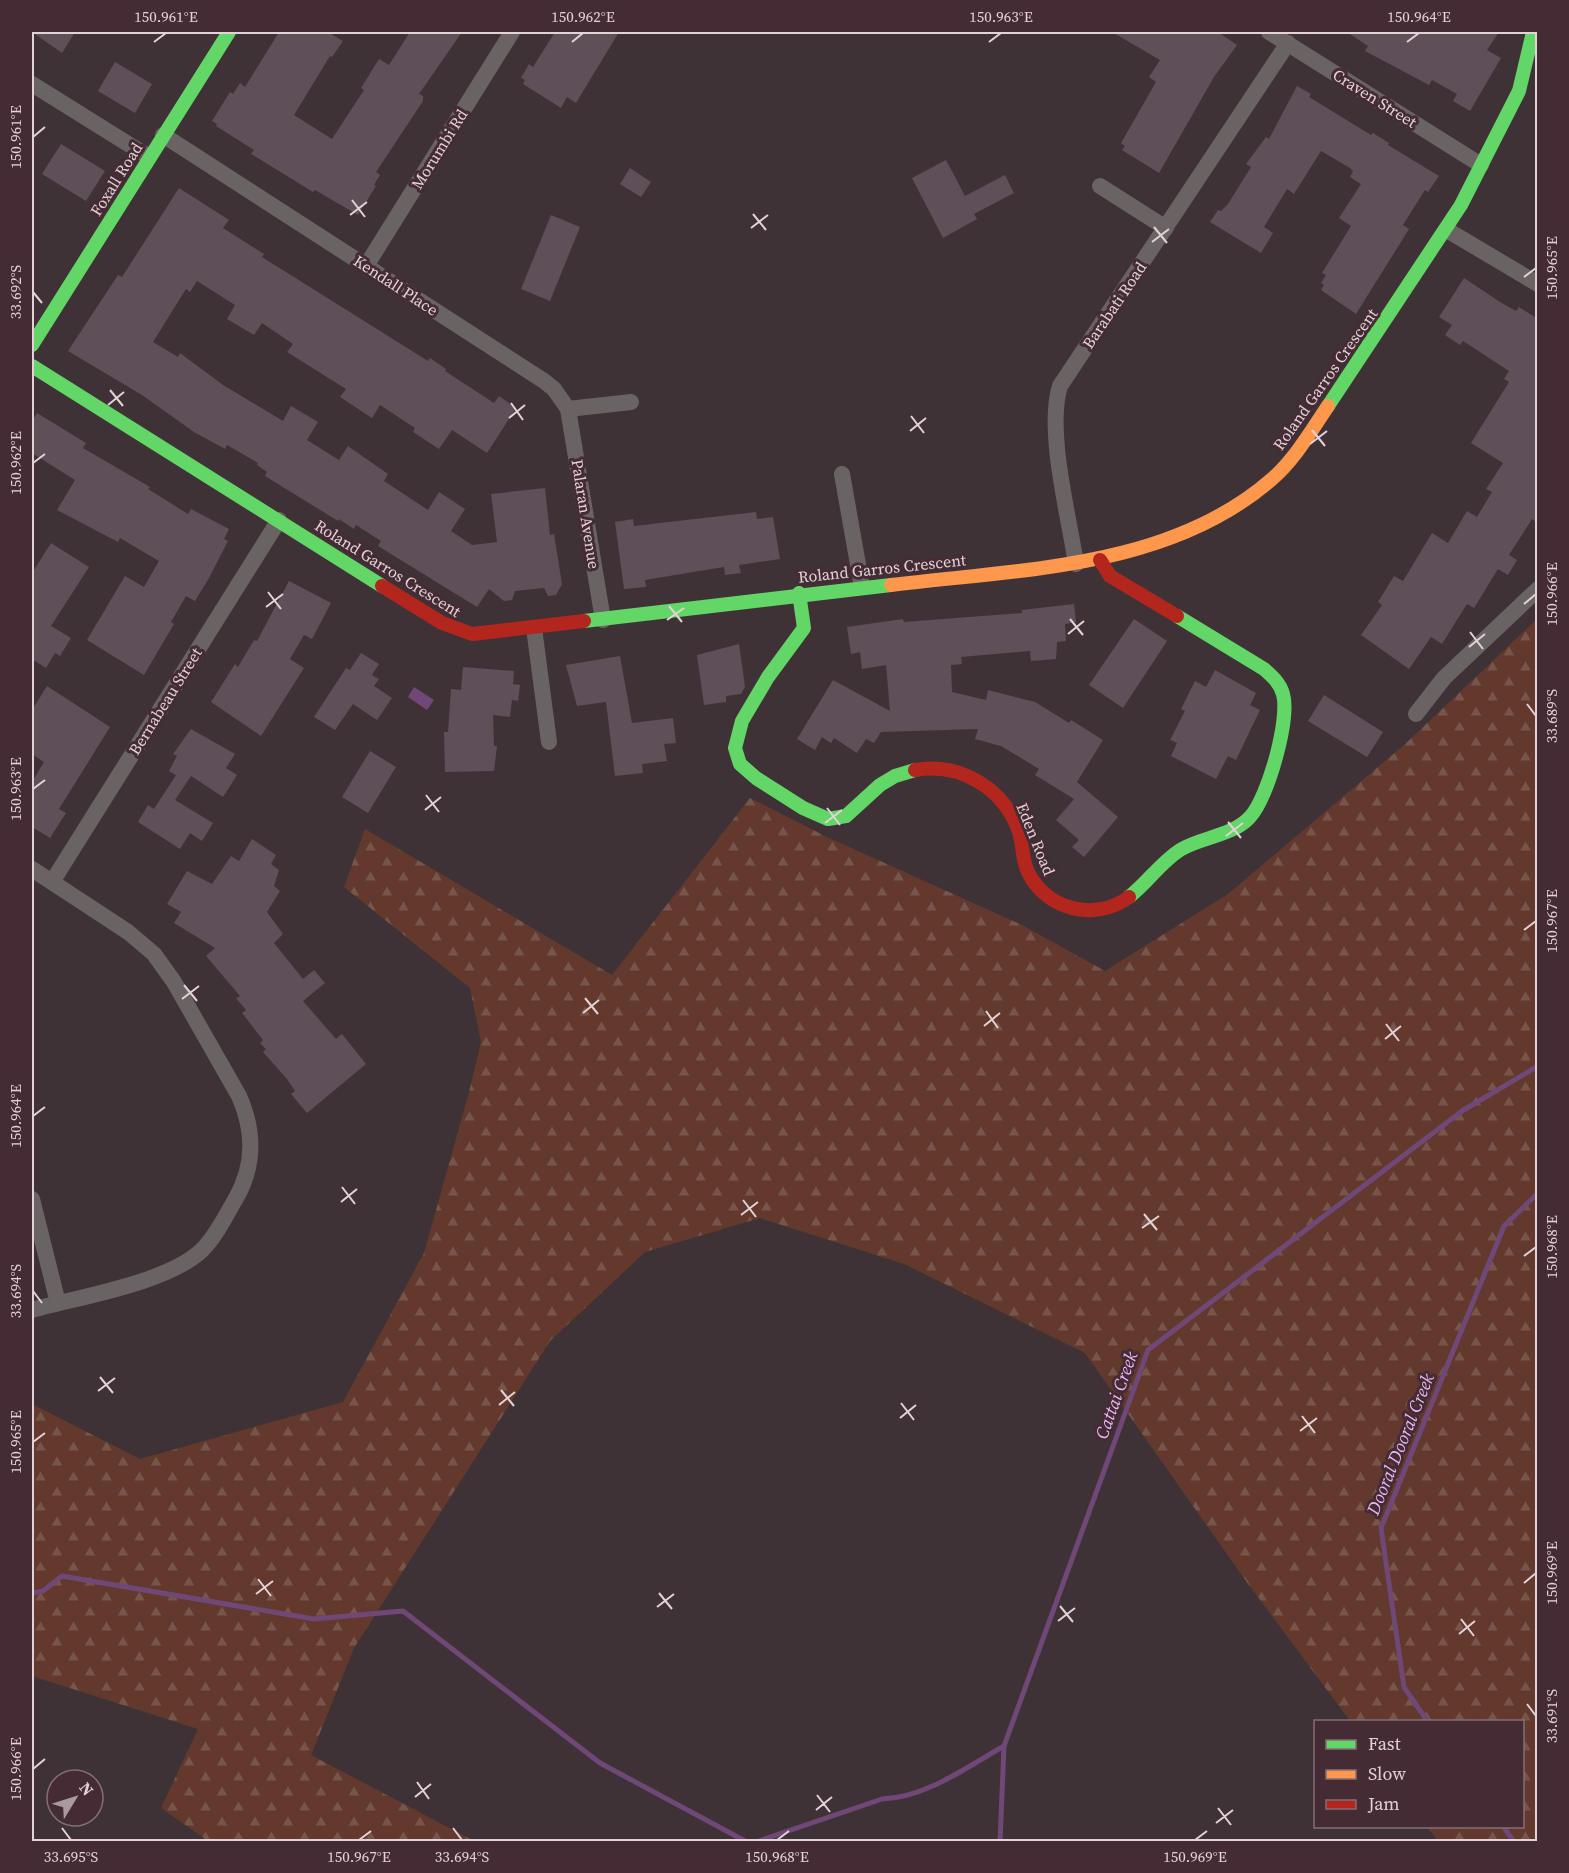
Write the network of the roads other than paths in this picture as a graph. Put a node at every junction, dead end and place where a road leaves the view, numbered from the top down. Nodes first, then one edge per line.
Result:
1 (229, 32) edge
2 (512, 32) edge
3 (1269, 32) edge
4 (1533, 32) edge
5 (1288, 43) junction
6 (32, 84) edge
7 (163, 135) junction
8 (149, 157) junction
9 (1481, 165) junction
10 (1100, 186) dead end
11 (1166, 228) junction
12 (1447, 230) junction
13 (366, 266) junction
14 (1538, 284) edge
15 (37, 323) edge
16 (32, 345) edge
17 (32, 366) edge
18 (631, 402) dead end
19 (568, 409) junction
20 (843, 474) dead end
21 (279, 520) junction
22 (1100, 560) junction
23 (1076, 564) junction
24 (862, 587) junction
25 (1538, 589) edge
26 (799, 593) junction
27 (603, 620) junction
28 (534, 628) junction
29 (1416, 714) dead end
30 (549, 742) dead end
31 (32, 869) edge
32 (52, 882) junction
33 (32, 1199) edge
34 (58, 1303) junction
35 (32, 1310) edge

1 - 7 street, Foxall Road
2 - 13 street, Morumbi Rd
3 - 5 street, Craven Street
4 - 9 street, Roland Garros Crescent
5 - 9 street, Craven Street
5 - 11 street, Barabati Road
6 - 8 street
7 - 8 street, Foxall Road
7 - 13 street, Kendall Place
8 - 15 street, Foxall Road
9 - 12 street, Roland Garros Crescent
10 - 11 street
11 - 23 street, Barabati Road
12 - 14 street
12 - 22 street, Roland Garros Crescent
13 - 19 street, Kendall Place
15 - 16 street, Foxall Road
17 - 21 street, Roland Garros Crescent
18 - 19 street
19 - 27 street, Palaran Avenue
20 - 24 street
21 - 28 street, Roland Garros Crescent
21 - 32 street, Bernabeau Street
22 - 23 street, Roland Garros Crescent
22 - 26 street, Eden Road
23 - 24 street, Roland Garros Crescent
24 - 26 street, Roland Garros Crescent
25 - 29 street
26 - 27 street, Roland Garros Crescent
27 - 28 street, Roland Garros Crescent
28 - 30 street
31 - 32 street
32 - 34 street
33 - 34 street
34 - 35 street

